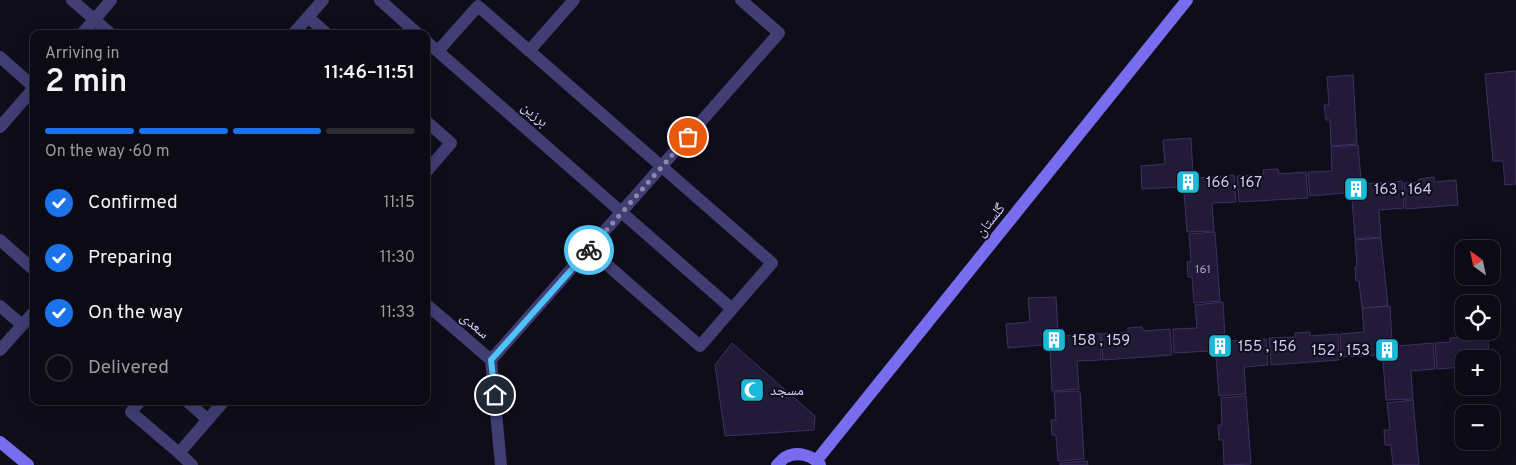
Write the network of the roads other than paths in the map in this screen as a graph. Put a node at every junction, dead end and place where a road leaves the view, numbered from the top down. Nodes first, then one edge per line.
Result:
1 (72, 0) edge
2 (112, 0) edge
3 (323, 0) edge
4 (380, 0) edge
5 (574, 0) edge
6 (741, 0) edge
7 (1187, 0) edge
8 (481, 3) edge
9 (308, 17) junction
10 (94, 19) junction
11 (85, 30) edge
12 (106, 30) edge
13 (297, 30) edge
14 (323, 30) edge
15 (414, 30) edge
16 (430, 44) edge
17 (438, 51) junction
18 (530, 51) junction
19 (0, 57) edge
20 (30, 84) edge
21 (30, 92) edge
22 (1, 124) edge
23 (430, 125) edge
24 (430, 166) edge
25 (662, 167) junction
26 (622, 212) junction
27 (0, 240) edge
28 (589, 249) junction
29 (30, 266) edge
30 (0, 306) edge
31 (430, 307) edge
32 (732, 309) junction
33 (30, 316) edge
34 (22, 325) junction
35 (0, 350) edge
36 (491, 360) junction
37 (137, 405) edge
38 (191, 405) edge
39 (221, 405) edge
40 (208, 420) junction
41 (0, 442) edge
42 (179, 454) junction
43 (818, 463) edge
44 (28, 465) edge
45 (192, 465) edge
46 (501, 465) edge
47 (777, 465) edge

1 - 10 street
2 - 10 street
3 - 9 street
4 - 15 street
5 - 18 street
6 - 25 street
7 - 43 street, گلستان
8 - 17 street
8 - 18 street
9 - 13 street
9 - 14 street
10 - 11 street
10 - 12 street
16 - 17 street, برزین
17 - 26 street, برزین
18 - 25 street
19 - 20 street
21 - 22 street
23 - 24 street
25 - 26 street
25 - 32 street
26 - 28 street
26 - 32 street, برزین
27 - 29 street
28 - 32 street
28 - 36 street
30 - 34 street
31 - 36 street, سعدی
33 - 34 street
34 - 35 street
36 - 46 street, سعدی
37 - 42 street
38 - 40 street
39 - 40 street
40 - 42 street
41 - 44 street
42 - 45 street
43 - 47 street

